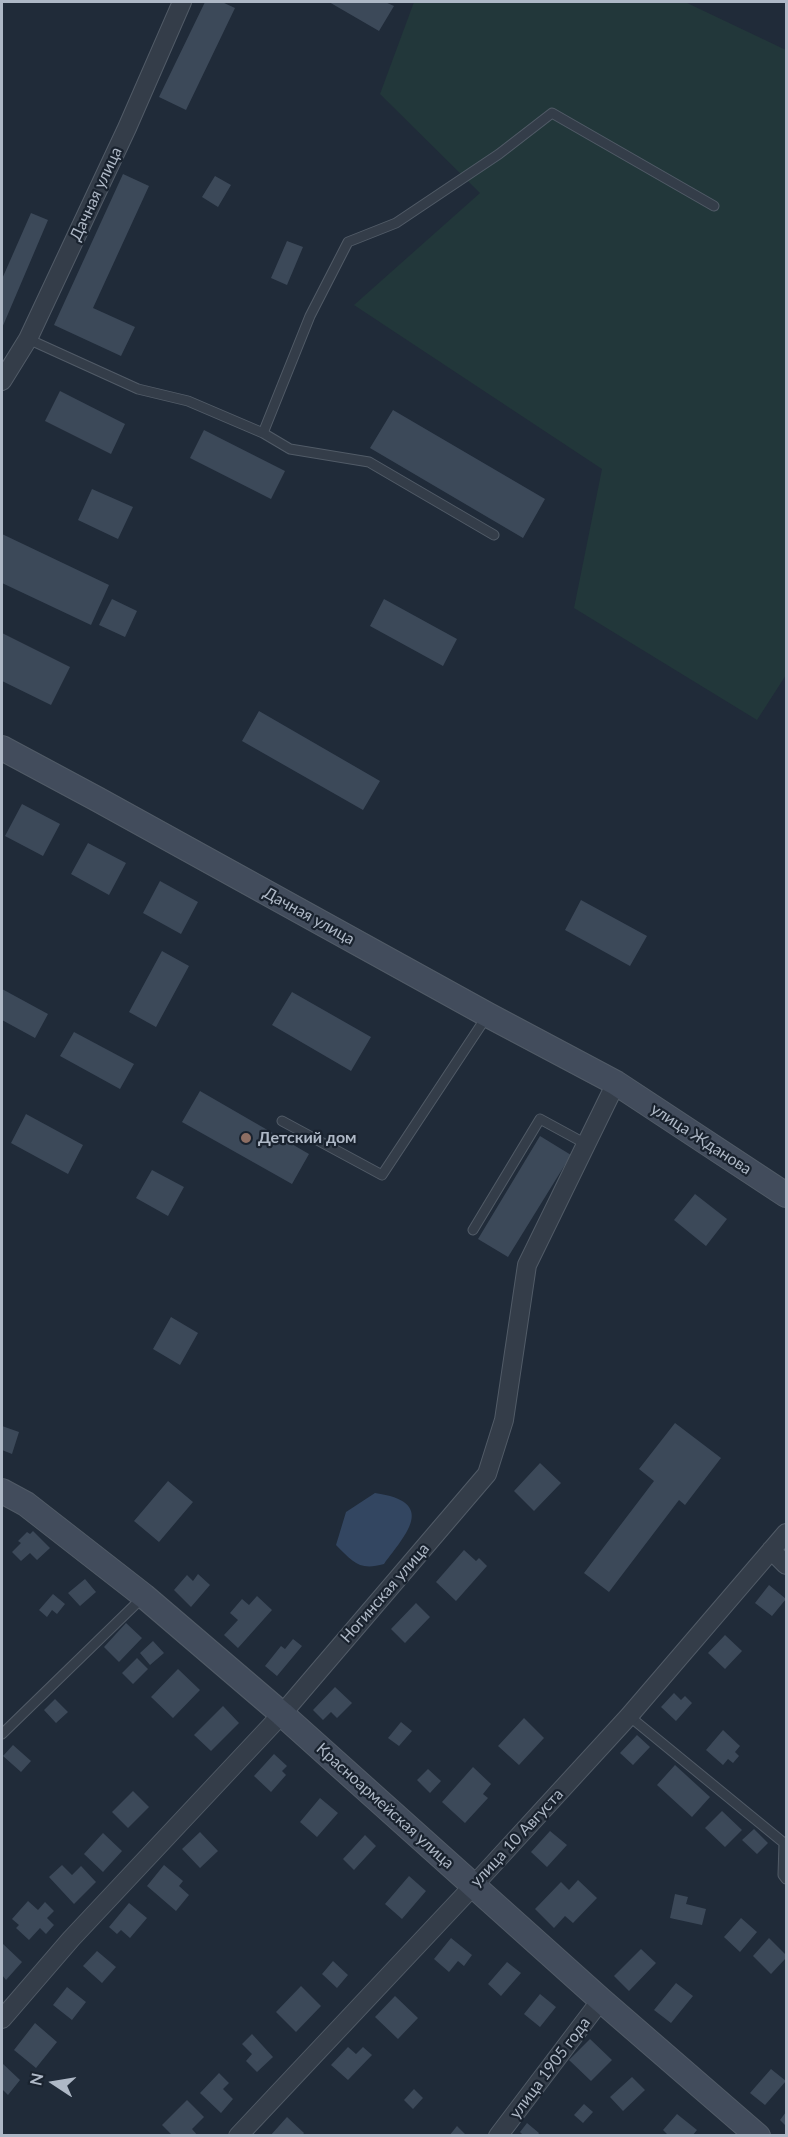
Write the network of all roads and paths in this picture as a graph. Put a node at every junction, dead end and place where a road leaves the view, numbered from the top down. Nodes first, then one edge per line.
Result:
1 (182, 2) edge
2 (714, 206) dead end
3 (28, 339) junction
4 (2, 381) edge
5 (263, 433) junction
6 (494, 535) dead end
7 (2, 748) edge
8 (488, 1015) junction
9 (616, 1083) junction
10 (282, 1121) dead end
11 (586, 1144) junction
12 (786, 1195) edge
13 (473, 1230) dead end
14 (2, 1491) edge
15 (786, 1533) edge
16 (771, 1550) junction
17 (786, 1565) edge
18 (144, 1596) junction
19 (282, 1714) junction
20 (629, 1716) junction
21 (2, 1734) edge
22 (786, 1879) edge
23 (474, 1885) junction
24 (601, 2000) junction
25 (2, 2019) edge
26 (238, 2136) edge
27 (498, 2136) edge
28 (758, 2136) edge

1 - 3 street, Дачная улица
2 - 5 lane
3 - 4 street, Дачная улица
3 - 5 lane
5 - 6 lane
7 - 8 main road, Дачная улица
8 - 9 main road, Дачная улица
8 - 10 lane
9 - 11 street, Ногинская улица
9 - 12 main road, улица Жданова
11 - 13 lane
11 - 19 street, Ногинская улица
14 - 18 main road, Красноармейская улица
15 - 16 street, улица 10 Августа
16 - 17 street
16 - 20 street, улица 10 Августа
18 - 19 main road, Красноармейская улица
18 - 21 lane
19 - 23 main road, Красноармейская улица
19 - 25 street, Ногинская улица
20 - 22 lane
20 - 23 street, улица 10 Августа
23 - 24 main road, Красноармейская улица
23 - 26 street, улица 10 Августа
24 - 27 street, улица 1905 года
24 - 28 main road, Красноармейская улица

